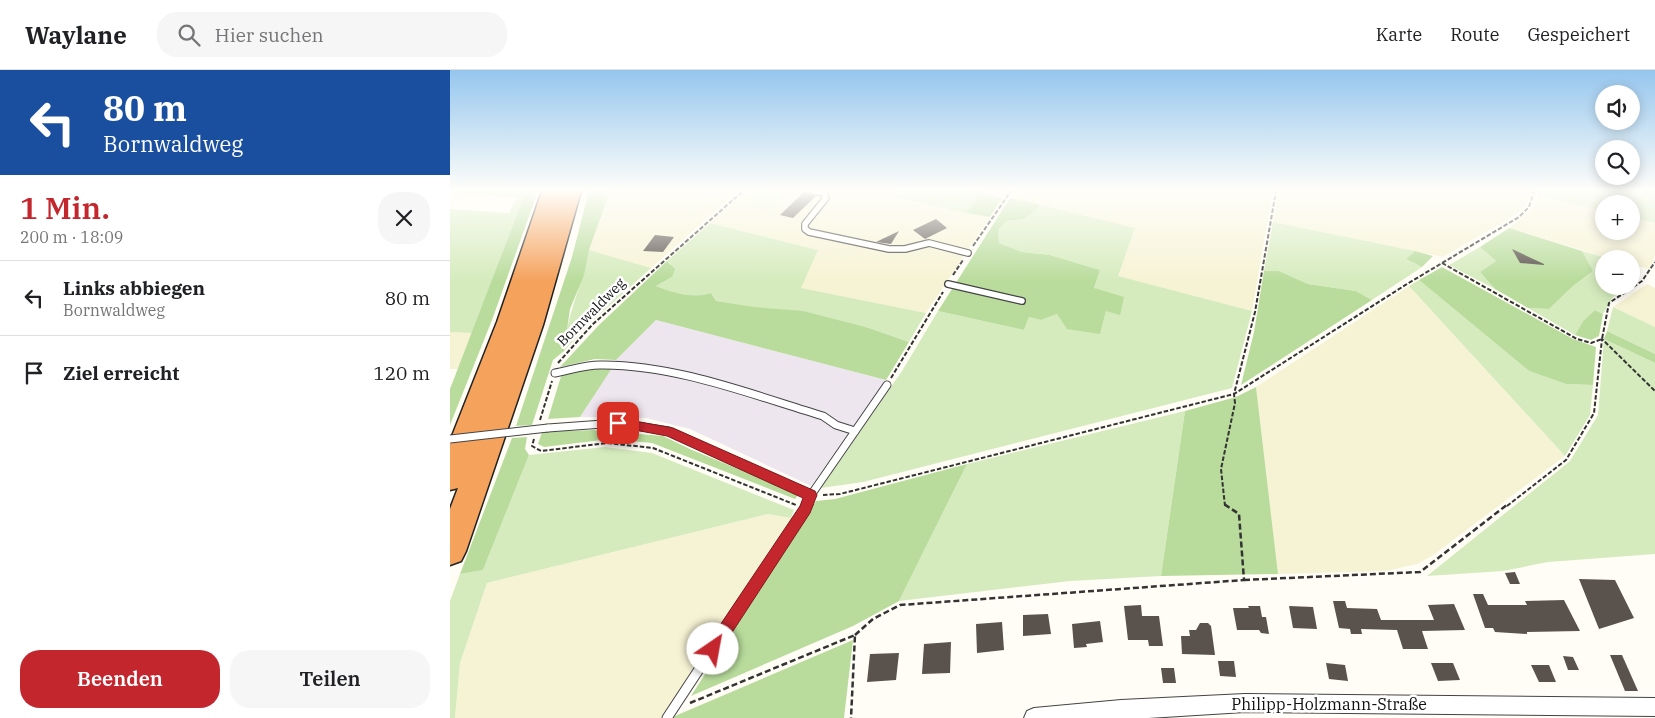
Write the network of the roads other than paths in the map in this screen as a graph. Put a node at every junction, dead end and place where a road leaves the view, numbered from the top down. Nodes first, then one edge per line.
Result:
1 (542, 221) edge
2 (562, 221) edge
3 (807, 221) edge
4 (968, 253) dead end
5 (948, 284) dead end
6 (1022, 301) dead end
7 (555, 373) road end
8 (887, 385) dead end
9 (855, 431) junction
10 (450, 439) edge
11 (450, 478) edge
12 (811, 495) junction
13 (450, 551) edge
14 (1655, 707) edge
15 (1532, 711) edge
16 (669, 714) edge
17 (1122, 714) edge
18 (1034, 718) edge

1 - 11 highway
2 - 13 highway
3 - 4 lane
5 - 6 lane
7 - 9 lane
8 - 9 lane
9 - 12 lane
10 - 12 lane, bridge
12 - 16 lane
14 - 15 street, Philipp-Holzmann-Straße
15 - 17 street, Philipp-Holzmann-Straße
17 - 18 street, Philipp-Holzmann-Straße

